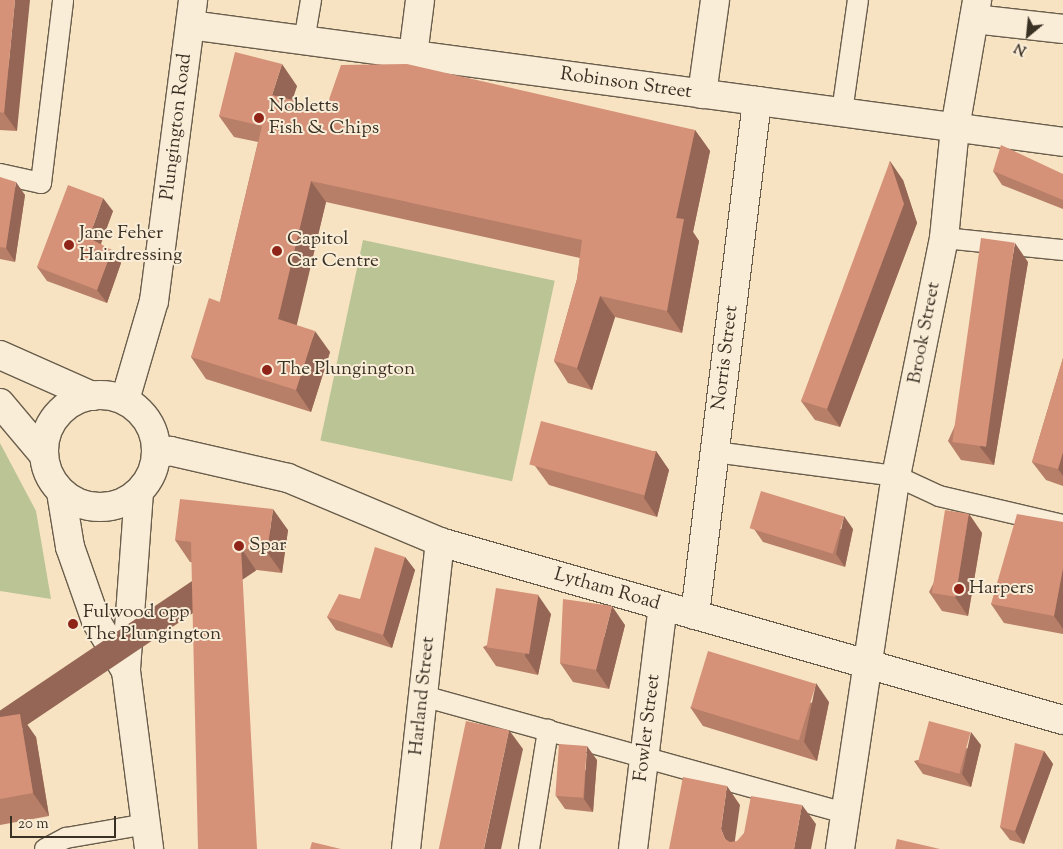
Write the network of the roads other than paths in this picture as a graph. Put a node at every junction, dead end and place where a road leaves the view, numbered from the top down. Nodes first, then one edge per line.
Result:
1 (63, 0) edge
2 (311, 0) edge
3 (420, 0) edge
4 (715, 0) edge
5 (858, 0) edge
6 (975, 10) edge
7 (192, 13) edge
8 (1063, 29) edge
9 (304, 41) junction
10 (413, 55) junction
11 (702, 94) junction
12 (757, 101) junction
13 (842, 112) junction
14 (955, 128) junction
15 (1063, 142) edge
16 (0, 174) edge
17 (944, 238) junction
18 (1063, 250) edge
19 (0, 355) edge
20 (92, 396) junction
21 (126, 400) junction
22 (0, 403) edge
23 (715, 452) junction
24 (43, 454) junction
25 (156, 455) junction
26 (896, 476) junction
27 (61, 492) junction
28 (139, 492) junction
29 (1063, 525) edge
30 (440, 542) junction
31 (663, 606) junction
32 (695, 615) junction
33 (866, 664) junction
34 (126, 672) junction
35 (423, 696) junction
36 (1063, 720) edge
37 (548, 730) junction
38 (644, 757) junction
39 (845, 813) junction
40 (148, 836) edge
41 (45, 849) edge
42 (406, 849) edge
43 (529, 849) edge
44 (633, 849) edge
45 (840, 849) edge

1 - 16 lane
2 - 9 lane
3 - 10 street
4 - 11 street
5 - 13 lane
6 - 8 street
6 - 14 street, Brook Street
7 - 9 street, Robinson Street
7 - 21 street, Plungington Road
9 - 10 street, Robinson Street
10 - 11 street, Robinson Street
11 - 12 street, Robinson Street
12 - 13 street, Robinson Street
12 - 23 street, Norris Street
13 - 14 street, Robinson Street
14 - 15 street, Robinson Street
14 - 17 street, Brook Street
17 - 18 lane
17 - 26 street, Brook Street
19 - 20 street
20 - 21 street
20 - 24 street
21 - 25 street
22 - 24 street
23 - 26 lane
23 - 32 street, Norris Street
24 - 27 street
25 - 28 street
25 - 30 street, Lytham Road
26 - 29 lane
26 - 33 street, Brook Street
27 - 28 street
27 - 34 street
28 - 34 street
30 - 31 street, Lytham Road
30 - 35 street, Harland Street
31 - 32 street, Lytham Road
31 - 38 street, Fowler Street
32 - 33 street, Lytham Road
33 - 36 street, Lytham Road
33 - 39 street, Brook Street
34 - 40 street
35 - 37 lane
35 - 42 street, Harland Street
37 - 38 lane
37 - 43 lane
38 - 39 lane
38 - 44 street, Fowler Street
39 - 45 street, Brook Street
40 - 41 lane

